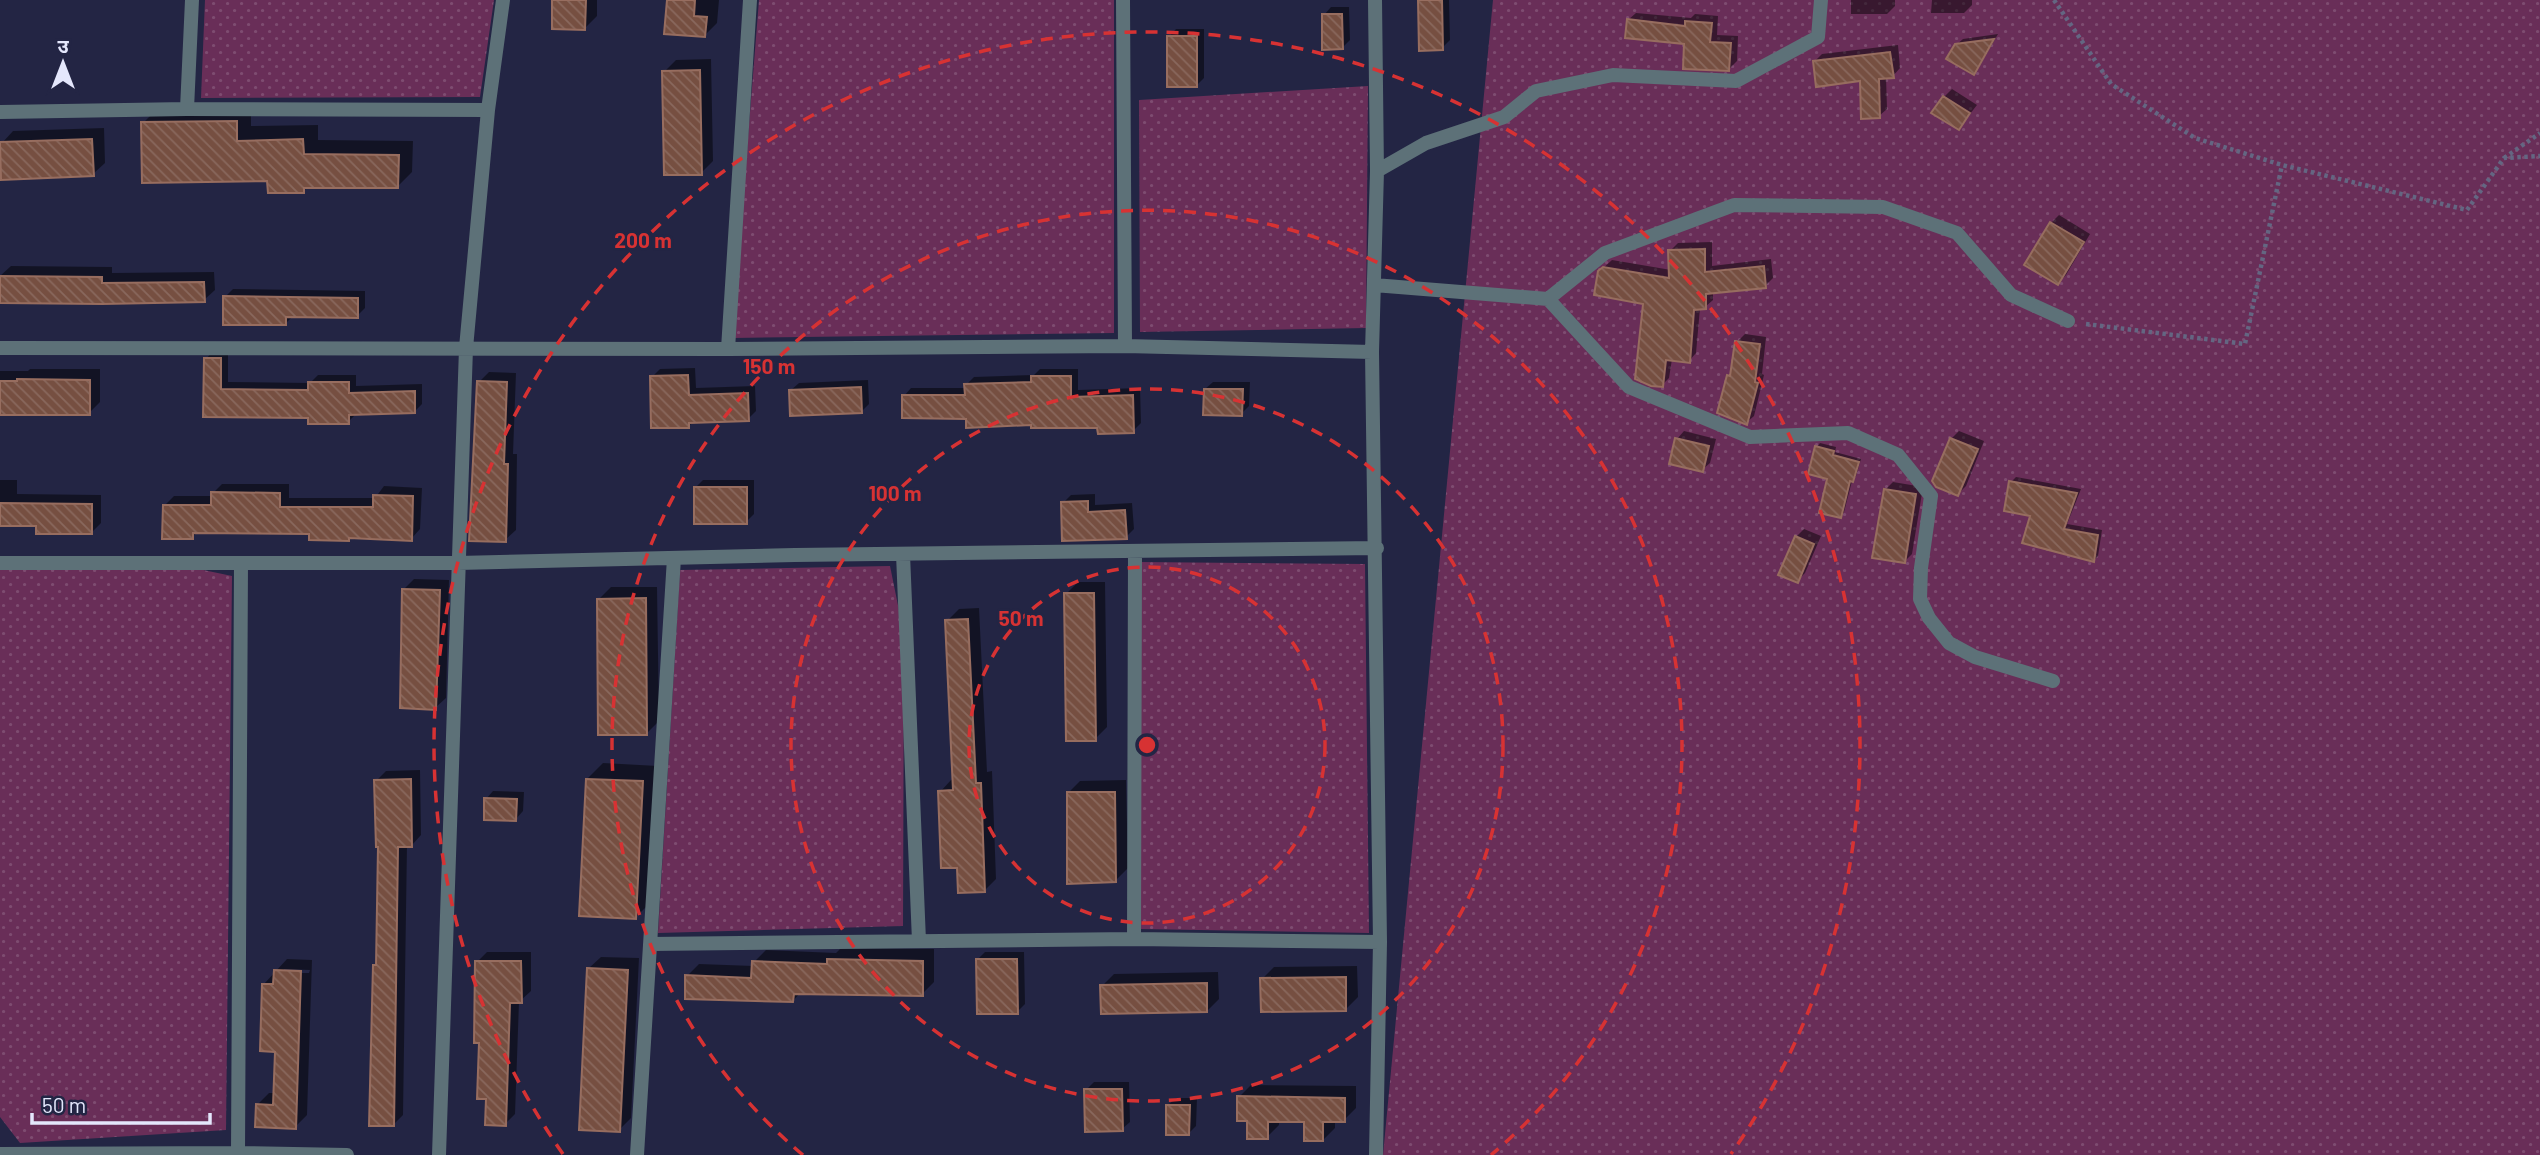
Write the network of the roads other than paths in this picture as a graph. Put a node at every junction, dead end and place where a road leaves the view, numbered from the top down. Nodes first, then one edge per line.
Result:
1 (192, 0) edge
2 (503, 0) edge
3 (750, 0) edge
4 (1123, 0) edge
5 (1375, 0) edge
6 (1821, 0) edge
7 (187, 110) junction
8 (488, 110) junction
9 (0, 112) edge
10 (1377, 171) junction
11 (1374, 285) junction
12 (1548, 299) junction
13 (2068, 321) road end
14 (1125, 346) junction
15 (0, 348) edge
16 (466, 348) junction
17 (728, 349) junction
18 (1372, 352) junction
19 (1377, 548) junction
20 (1135, 551) junction
21 (903, 554) junction
22 (674, 558) junction
23 (0, 563) edge
24 (241, 563) junction
25 (458, 563) junction
26 (2053, 681) dead end
27 (1134, 939) junction
28 (919, 941) junction
29 (1380, 942) junction
30 (650, 944) junction
31 (238, 1153) junction
32 (0, 1154) edge
33 (347, 1155) edge
34 (439, 1155) edge
35 (637, 1155) edge
36 (1376, 1155) edge

1 - 7 street
2 - 8 street
3 - 17 street
4 - 14 street
5 - 10 street
6 - 10 street
7 - 8 street
7 - 9 street
8 - 16 street
10 - 11 street
11 - 12 street
11 - 18 street
12 - 13 street
12 - 26 street
14 - 17 street
14 - 18 street
15 - 16 street
16 - 17 street
16 - 25 street
18 - 19 street
19 - 20 street
19 - 29 street
20 - 21 street
20 - 27 street
21 - 22 street
21 - 28 street
22 - 25 street
22 - 30 street
23 - 24 street
24 - 25 street
24 - 31 street
25 - 34 street
27 - 28 street
27 - 29 street
28 - 30 street
29 - 36 street
30 - 35 street
31 - 32 street
31 - 33 street

